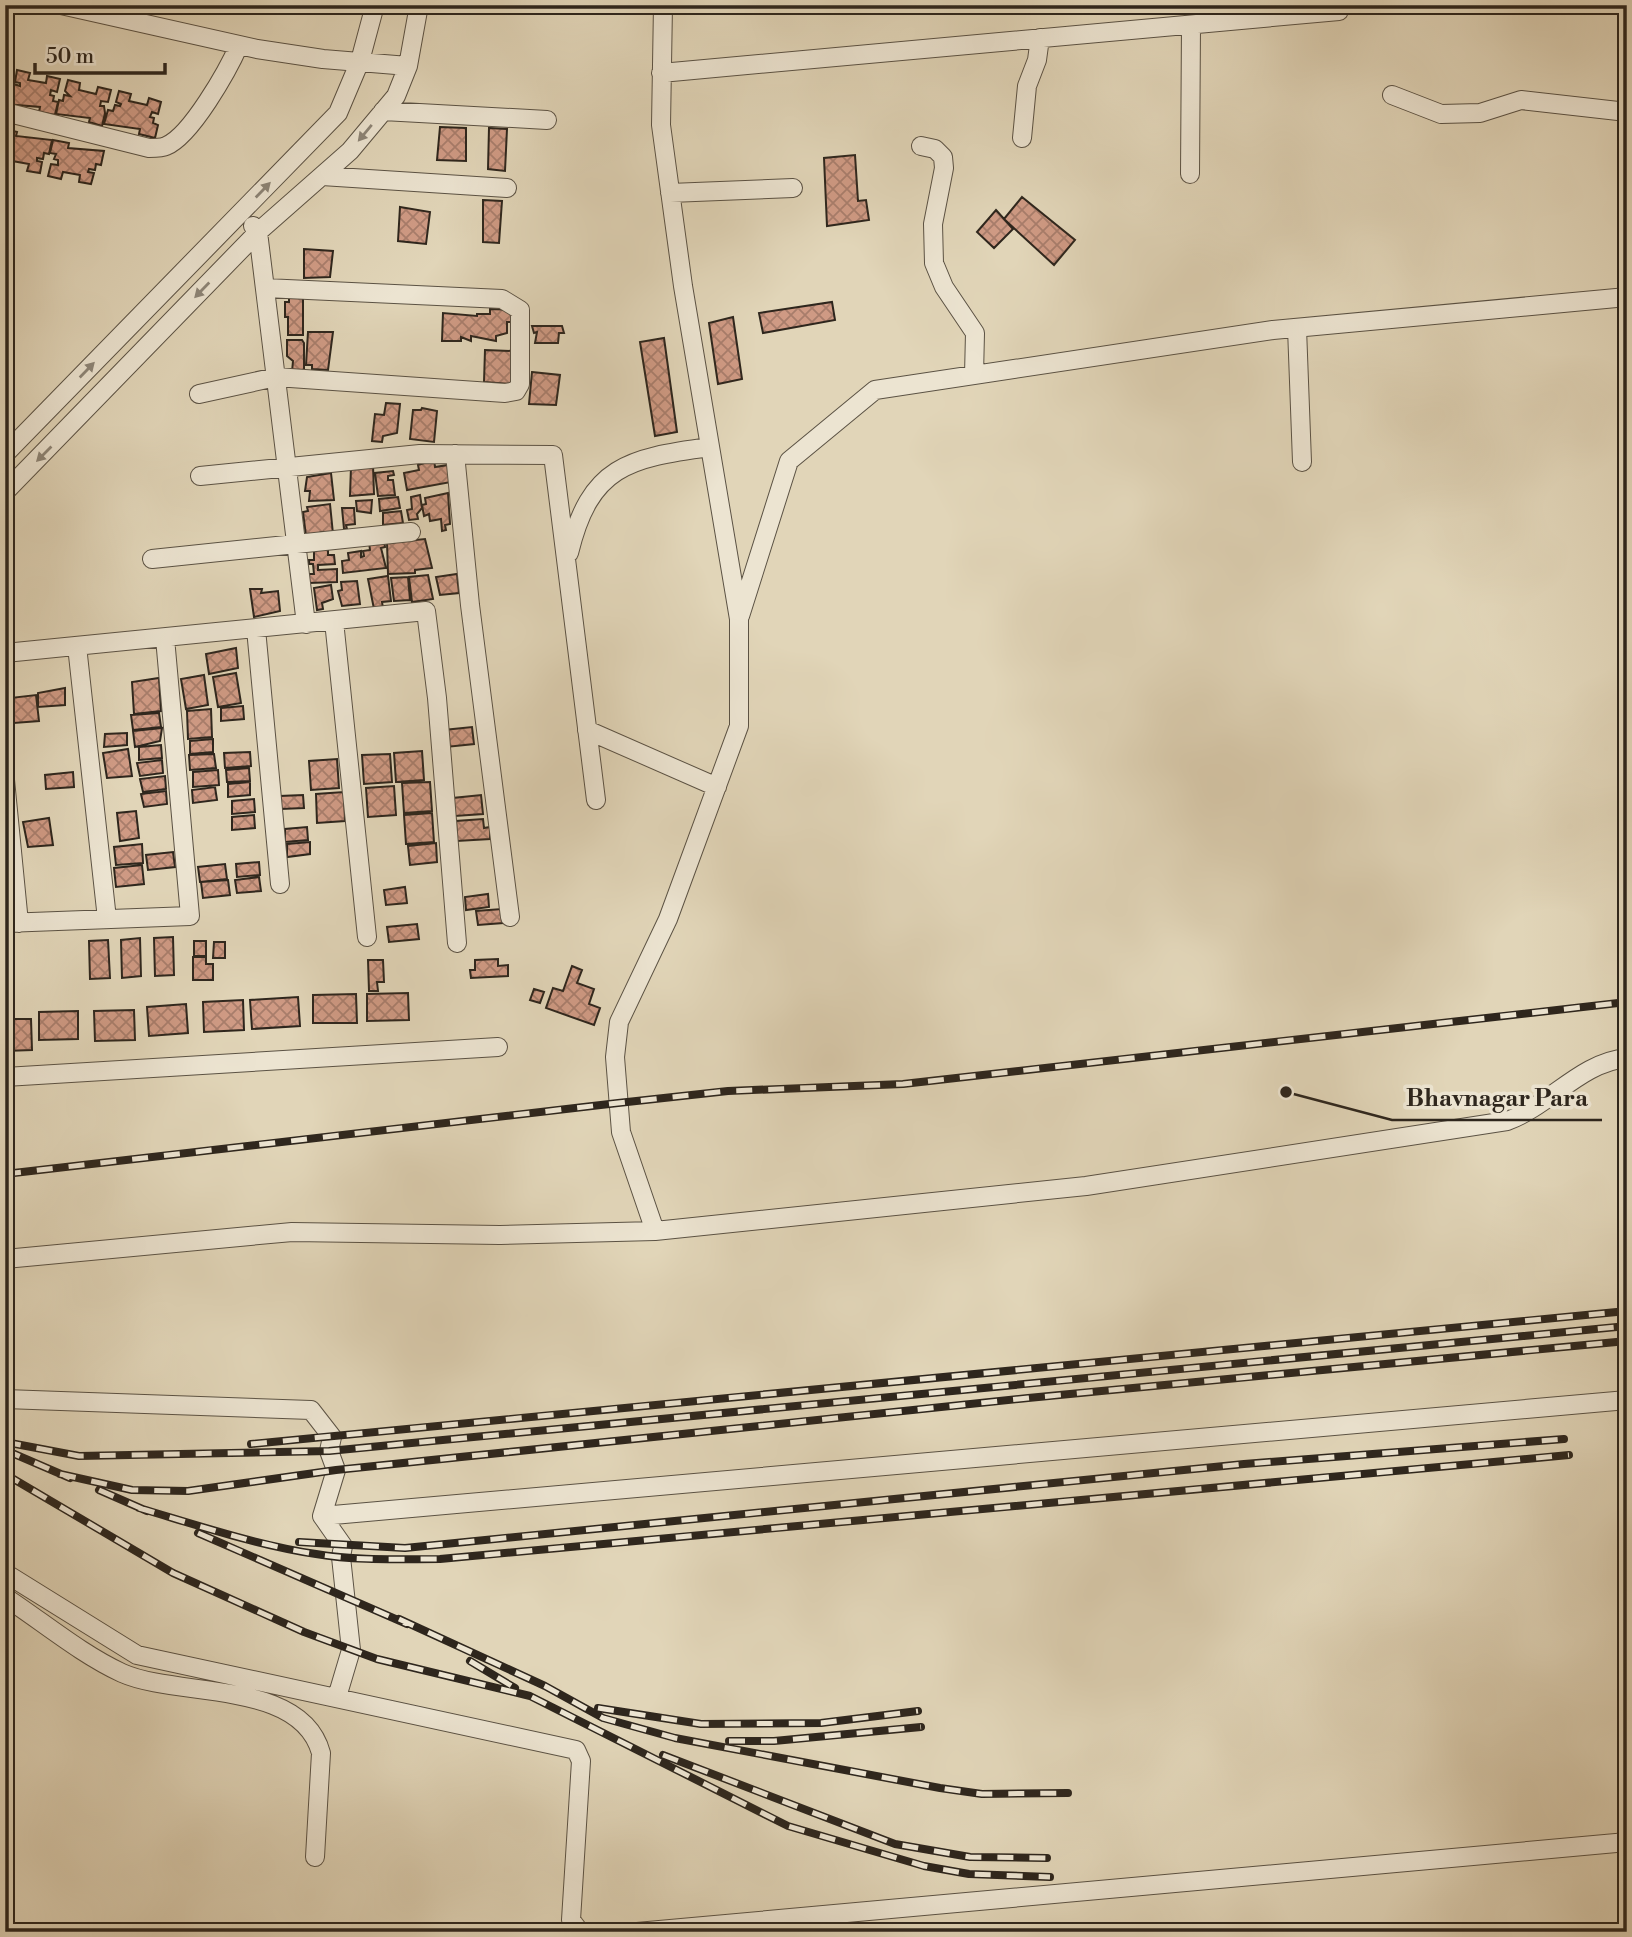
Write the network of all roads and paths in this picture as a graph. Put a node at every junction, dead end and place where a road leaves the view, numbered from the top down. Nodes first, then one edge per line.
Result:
1 (61, 5) edge
2 (374, 5) edge
3 (419, 5) edge
4 (663, 5) edge
5 (1339, 11) dead end
6 (127, 13) edge
7 (1191, 25) junction
8 (1041, 38) junction
9 (248, 47) junction
10 (360, 61) junction
11 (408, 66) junction
12 (661, 72) junction
13 (1392, 95) dead end
14 (383, 111) junction
15 (5, 112) edge
16 (1627, 112) edge
17 (547, 120) dead end
18 (1022, 138) dead end
19 (921, 146) dead end
20 (1191, 174) dead end
21 (322, 176) junction
22 (507, 188) dead end
23 (793, 188) dead end
24 (670, 193) junction
25 (242, 212) junction
26 (258, 232) junction
27 (265, 288) junction
28 (1627, 297) edge
29 (1297, 328) junction
30 (974, 375) junction
31 (276, 377) junction
32 (199, 394) dead end
33 (710, 447) junction
34 (5, 454) edge
35 (455, 454) junction
36 (1302, 462) dead end
37 (286, 467) junction
38 (200, 476) dead end
39 (5, 492) edge
40 (411, 531) dead end
41 (296, 543) junction
42 (152, 559) dead end
43 (566, 565) junction
44 (739, 619) junction
45 (334, 621) junction
46 (306, 624) junction
47 (256, 629) junction
48 (165, 638) junction
49 (77, 646) junction
50 (5, 653) edge
51 (587, 730) junction
52 (5, 780) edge
53 (717, 787) junction
54 (596, 800) dead end
55 (280, 884) dead end
56 (510, 917) dead end
57 (107, 919) junction
58 (12, 923) edge
59 (367, 937) dead end
60 (457, 943) dead end
61 (498, 1047) dead end
62 (1627, 1058) edge
63 (5, 1077) edge
64 (654, 1231) junction
65 (5, 1259) edge
66 (5, 1399) edge
67 (1627, 1400) edge
68 (322, 1517) junction
69 (5, 1573) edge
70 (5, 1597) edge
71 (337, 1697) junction
72 (1627, 1842) edge
73 (316, 1857) dead end
74 (580, 1932) edge
75 (637, 1932) edge

1 - 6 street
2 - 10 street
3 - 11 street
4 - 12 street
5 - 7 street
6 - 9 street
7 - 8 street
7 - 20 street
8 - 12 street
8 - 18 street
9 - 10 street
9 - 15 street
10 - 11 street
25 -> 10 street
11 - 14 street
12 - 24 street
13 - 16 street
14 - 17 street
14 -> 21 street
19 - 30 street
21 - 22 street
21 - 26 street
23 - 24 street
24 - 33 street
25 - 26 street
34 -> 25 street
26 - 27 street
26 -> 39 street
27 - 31 street
27 - 31 street
28 - 29 street
29 - 30 street
29 - 36 street
30 - 44 street
31 - 32 street
31 - 37 street
33 - 43 street
33 - 44 street
35 - 37 street
35 - 43 street
35 - 56 street
37 - 38 street
37 - 41 street
40 - 41 street
41 - 42 street
41 - 46 street
43 - 51 street
44 - 53 street
45 - 46 street
45 - 59 street
45 - 60 street
46 - 47 street
47 - 48 street
47 - 55 street
48 - 49 street
48 - 57 street
49 - 50 street
49 - 57 street
51 - 53 street
51 - 54 street
52 - 58 street
53 - 64 street
57 - 58 street
61 - 63 street
62 - 64 street
64 - 65 street
66 - 68 street
67 - 68 street
68 - 71 street
69 - 71 street
70 - 73 street
71 - 74 street
72 - 75 street

